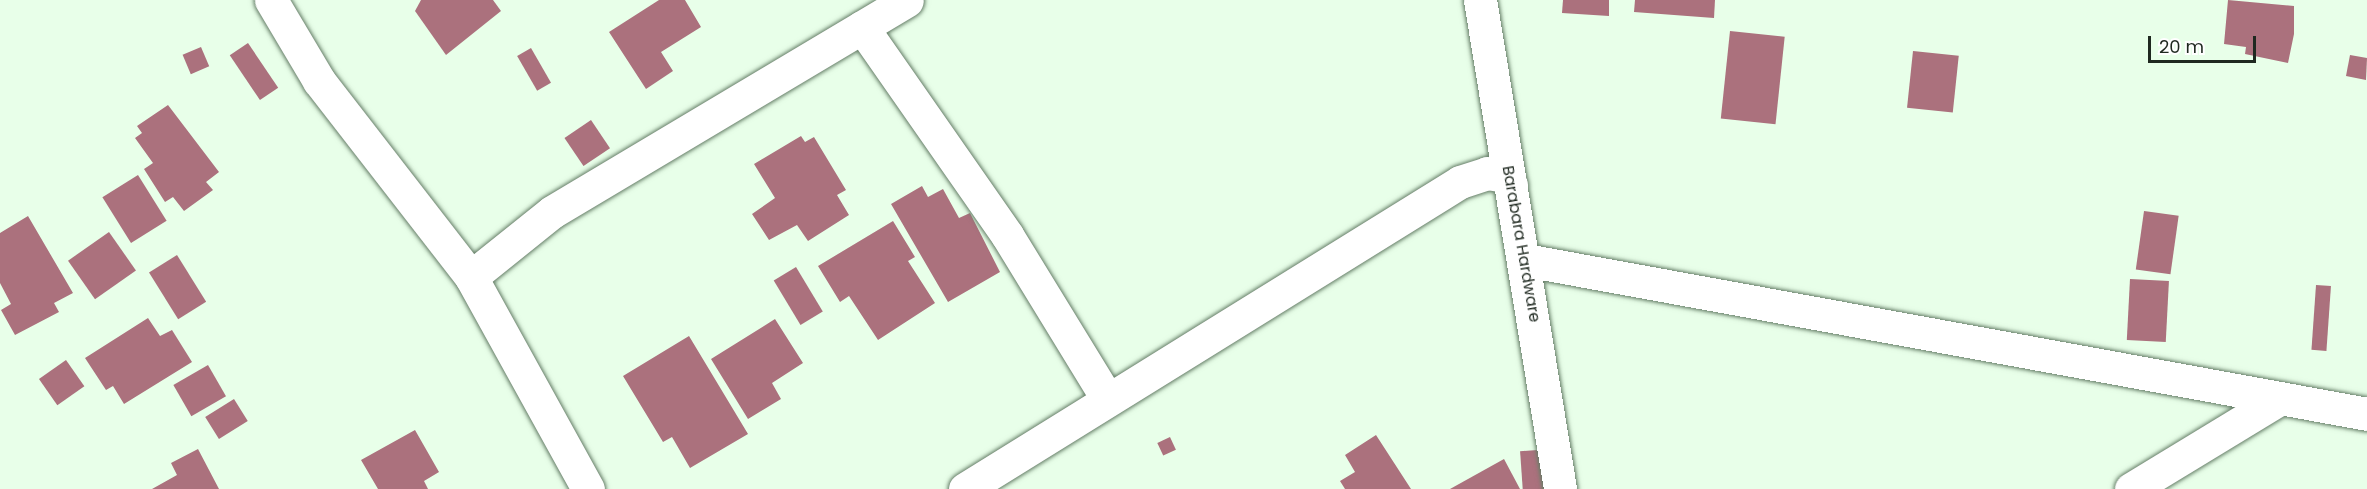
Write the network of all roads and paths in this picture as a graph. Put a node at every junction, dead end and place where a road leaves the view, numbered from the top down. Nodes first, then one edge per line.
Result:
1 (271, 0) edge
2 (907, 0) edge
3 (1480, 0) edge
4 (862, 27) junction
5 (1511, 185) junction
6 (1525, 260) junction
7 (471, 278) junction
8 (2279, 399) junction
9 (1108, 400) junction
10 (2367, 414) edge
11 (588, 489) edge
12 (964, 489) edge
13 (1560, 489) edge
14 (2131, 489) edge

1 - 7 street
2 - 4 street
3 - 5 street, Barabara Hardware
4 - 7 street
4 - 9 street
5 - 6 street, Barabara Hardware
5 - 9 street
6 - 8 street
6 - 13 street, Barabara Hardware
7 - 11 street
8 - 10 street
8 - 14 street
9 - 12 street

